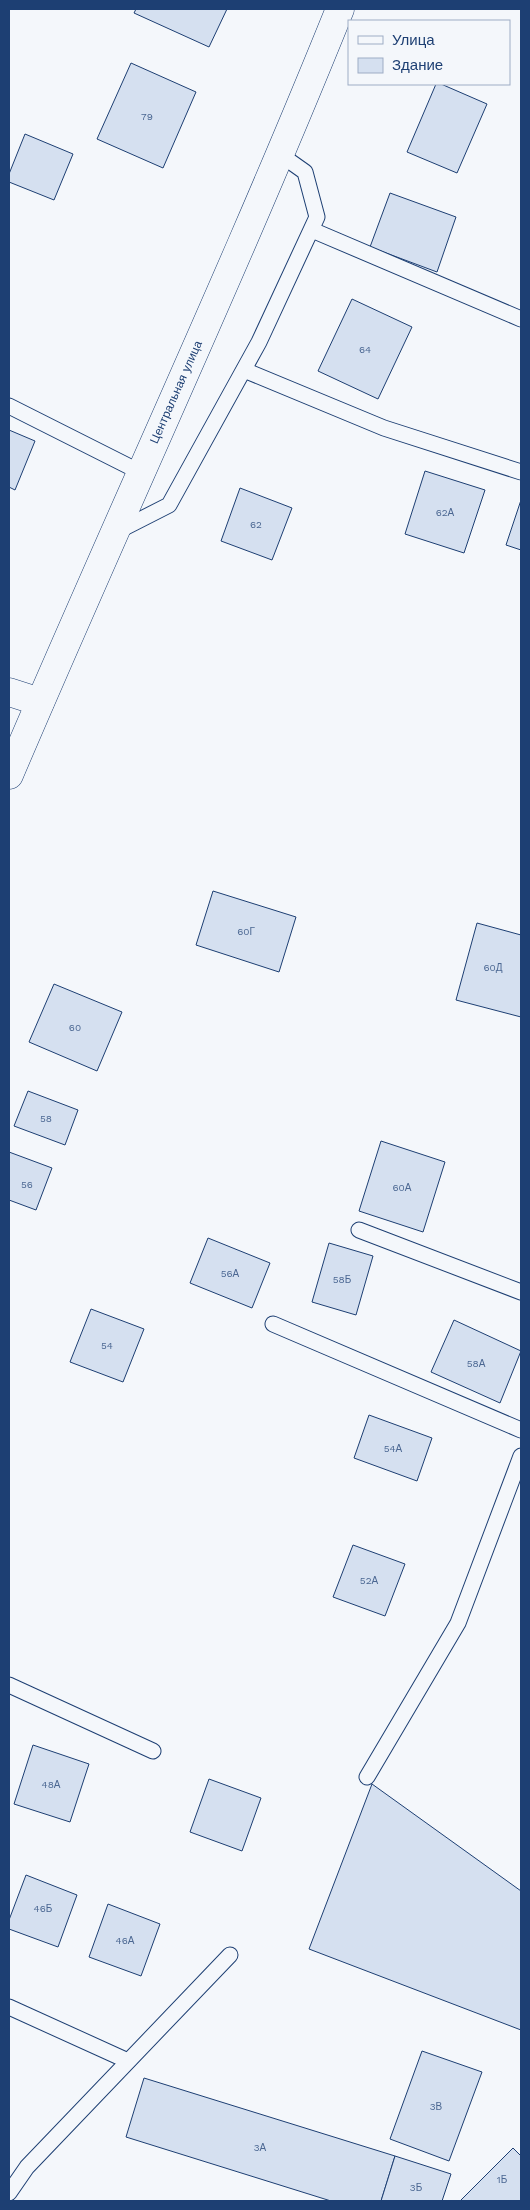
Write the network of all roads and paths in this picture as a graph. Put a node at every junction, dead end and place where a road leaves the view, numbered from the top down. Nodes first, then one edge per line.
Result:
1 (340, 9) edge
2 (281, 155) junction
3 (312, 230) junction
4 (521, 319) edge
5 (244, 370) junction
6 (9, 406) edge
7 (140, 472) junction
8 (521, 472) edge
9 (113, 533) junction
10 (9, 692) edge
11 (40, 702) junction
12 (9, 775) edge
13 (359, 1230) dead end
14 (521, 1292) edge
15 (273, 1324) dead end
16 (521, 1430) edge
17 (521, 1456) edge
18 (9, 1685) edge
19 (153, 1751) dead end
20 (367, 1777) dead end
21 (230, 1955) dead end
22 (9, 2007) edge
23 (128, 2061) junction
24 (9, 2193) edge

1 - 2 street, Центральная улица
2 - 3 lane
2 - 7 street, Центральная улица
3 - 4 lane
3 - 5 lane
5 - 8 lane
5 - 9 lane
6 - 7 lane
7 - 9 street, Центральная улица
9 - 11 street, Центральная улица
10 - 11 street
11 - 12 street, Центральная улица
13 - 14 lane
15 - 16 lane
17 - 20 lane
18 - 19 lane
21 - 23 lane
22 - 23 lane
23 - 24 lane

